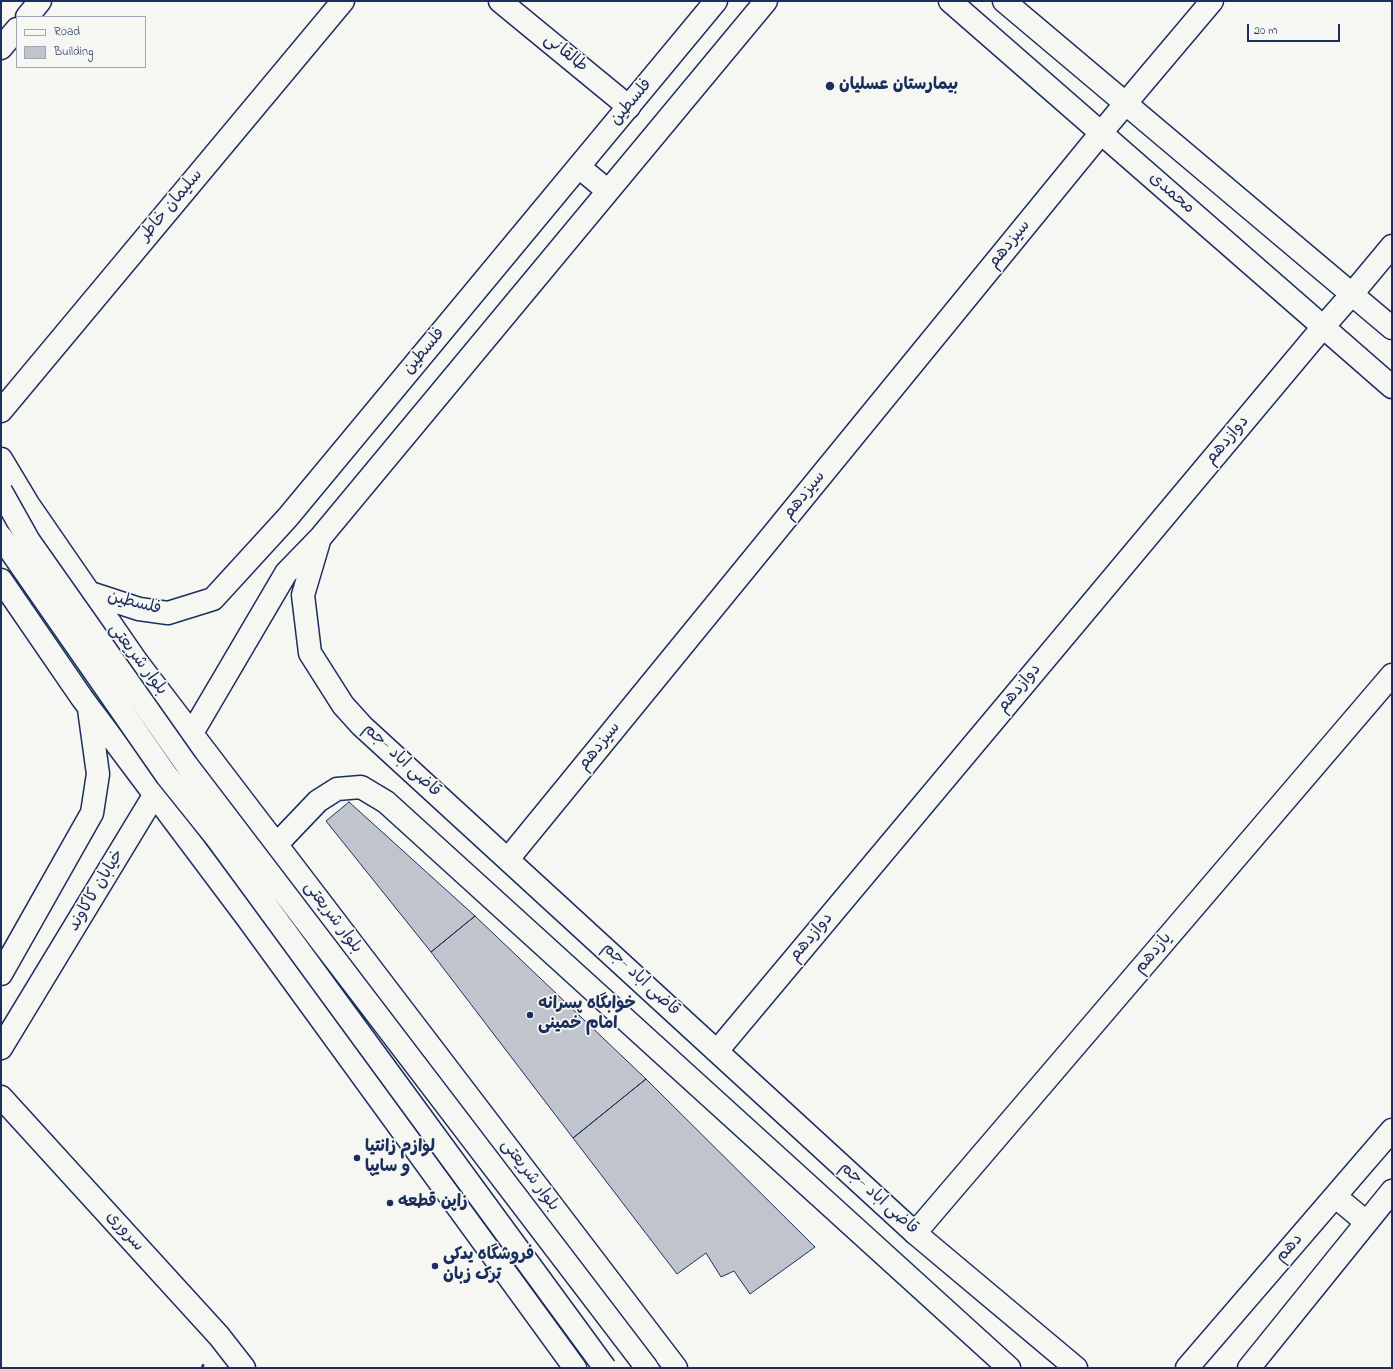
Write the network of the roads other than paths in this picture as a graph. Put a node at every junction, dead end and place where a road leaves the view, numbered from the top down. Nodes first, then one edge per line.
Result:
1 (40, 1) edge
2 (343, 1) edge
3 (500, 1) edge
4 (716, 1) edge
5 (766, 1) edge
6 (950, 1) edge
7 (1004, 1) edge
8 (1212, 1) edge
9 (28, 16) edge
10 (16, 30) edge
11 (1, 48) edge
12 (1125, 104) junction
13 (629, 107) junction
14 (1101, 133) junction
15 (579, 167) junction
16 (608, 191) junction
17 (1392, 246) edge
18 (1352, 294) junction
19 (1323, 328) junction
20 (1392, 328) edge
21 (1392, 387) edge
22 (1, 411) edge
23 (1, 459) edge
24 (1, 491) edge
25 (28, 504) junction
26 (1, 538) edge
27 (320, 538) junction
28 (1, 580) edge
29 (86, 589) junction
30 (28, 620) junction
31 (1392, 674) edge
32 (89, 707) junction
33 (192, 733) junction
34 (155, 795) junction
35 (271, 838) junction
36 (508, 859) junction
37 (213, 874) junction
38 (304, 883) junction
39 (248, 919) junction
40 (1, 974) edge
41 (1, 1048) edge
42 (717, 1051) junction
43 (1, 1097) edge
44 (1392, 1130) edge
45 (1392, 1190) edge
46 (1336, 1197) junction
47 (1366, 1222) junction
48 (915, 1233) junction
49 (244, 1368) edge
50 (575, 1368) edge
51 (605, 1368) edge
52 (647, 1368) edge
53 (676, 1368) edge
54 (1009, 1368) edge
55 (1076, 1368) edge
56 (1187, 1368) edge
57 (1249, 1368) edge

1 - 9 main road
2 - 22 main road, سلیمان خاطر
3 - 13 main road, طالقانی
4 - 13 main road, فلسطین
5 - 16 main road
6 - 14 main road, محمدی
7 - 12 main road
8 - 12 main road
10 - 11 main road
12 - 14 main road, سیزدهم
12 - 18 main road
13 - 15 main road, فلسطین
14 - 19 main road, محمدی
14 - 36 main road, سیزدهم
15 - 16 main road
15 - 29 main road, فلسطین
16 - 27 main road
17 - 18 main road
18 - 19 main road, دوازدهم
18 - 20 main road
19 - 21 main road, محمدی
19 - 42 main road, دوازدهم
23 - 25 main road, بلوار شریعتی
24 - 52 main road, bridge
25 - 26 main road
25 - 29 main road, بلوار شریعتی
26 - 51 main road, bridge
27 - 33 main road, خیابان کاکاوند
27 - 36 main road, قاضی اباد -جم
28 - 30 main road
29 - 30 main road, فلسطین
29 - 33 main road, بلوار شریعتی
30 - 32 main road
31 - 48 main road, یازدهم
32 - 34 main road
32 - 40 main road
33 - 34 main road, خیابان کاکاوند
33 - 35 main road, بلوار شریعتی
34 - 37 main road
34 - 41 main road, خیابان کاکاوند
35 - 37 main road
35 - 38 main road, بلوار شریعتی
35 - 54 main road
36 - 42 main road, قاضی اباد -جم
37 - 39 main road
38 - 39 main road
38 - 53 main road, بلوار شریعتی
39 - 50 main road
42 - 48 main road, قاضی اباد -جم
43 - 49 main road, سروری
44 - 46 main road, دهم
45 - 47 main road
46 - 47 main road
46 - 56 main road, دهم
47 - 57 main road
48 - 55 main road, قاضی اباد -جم

